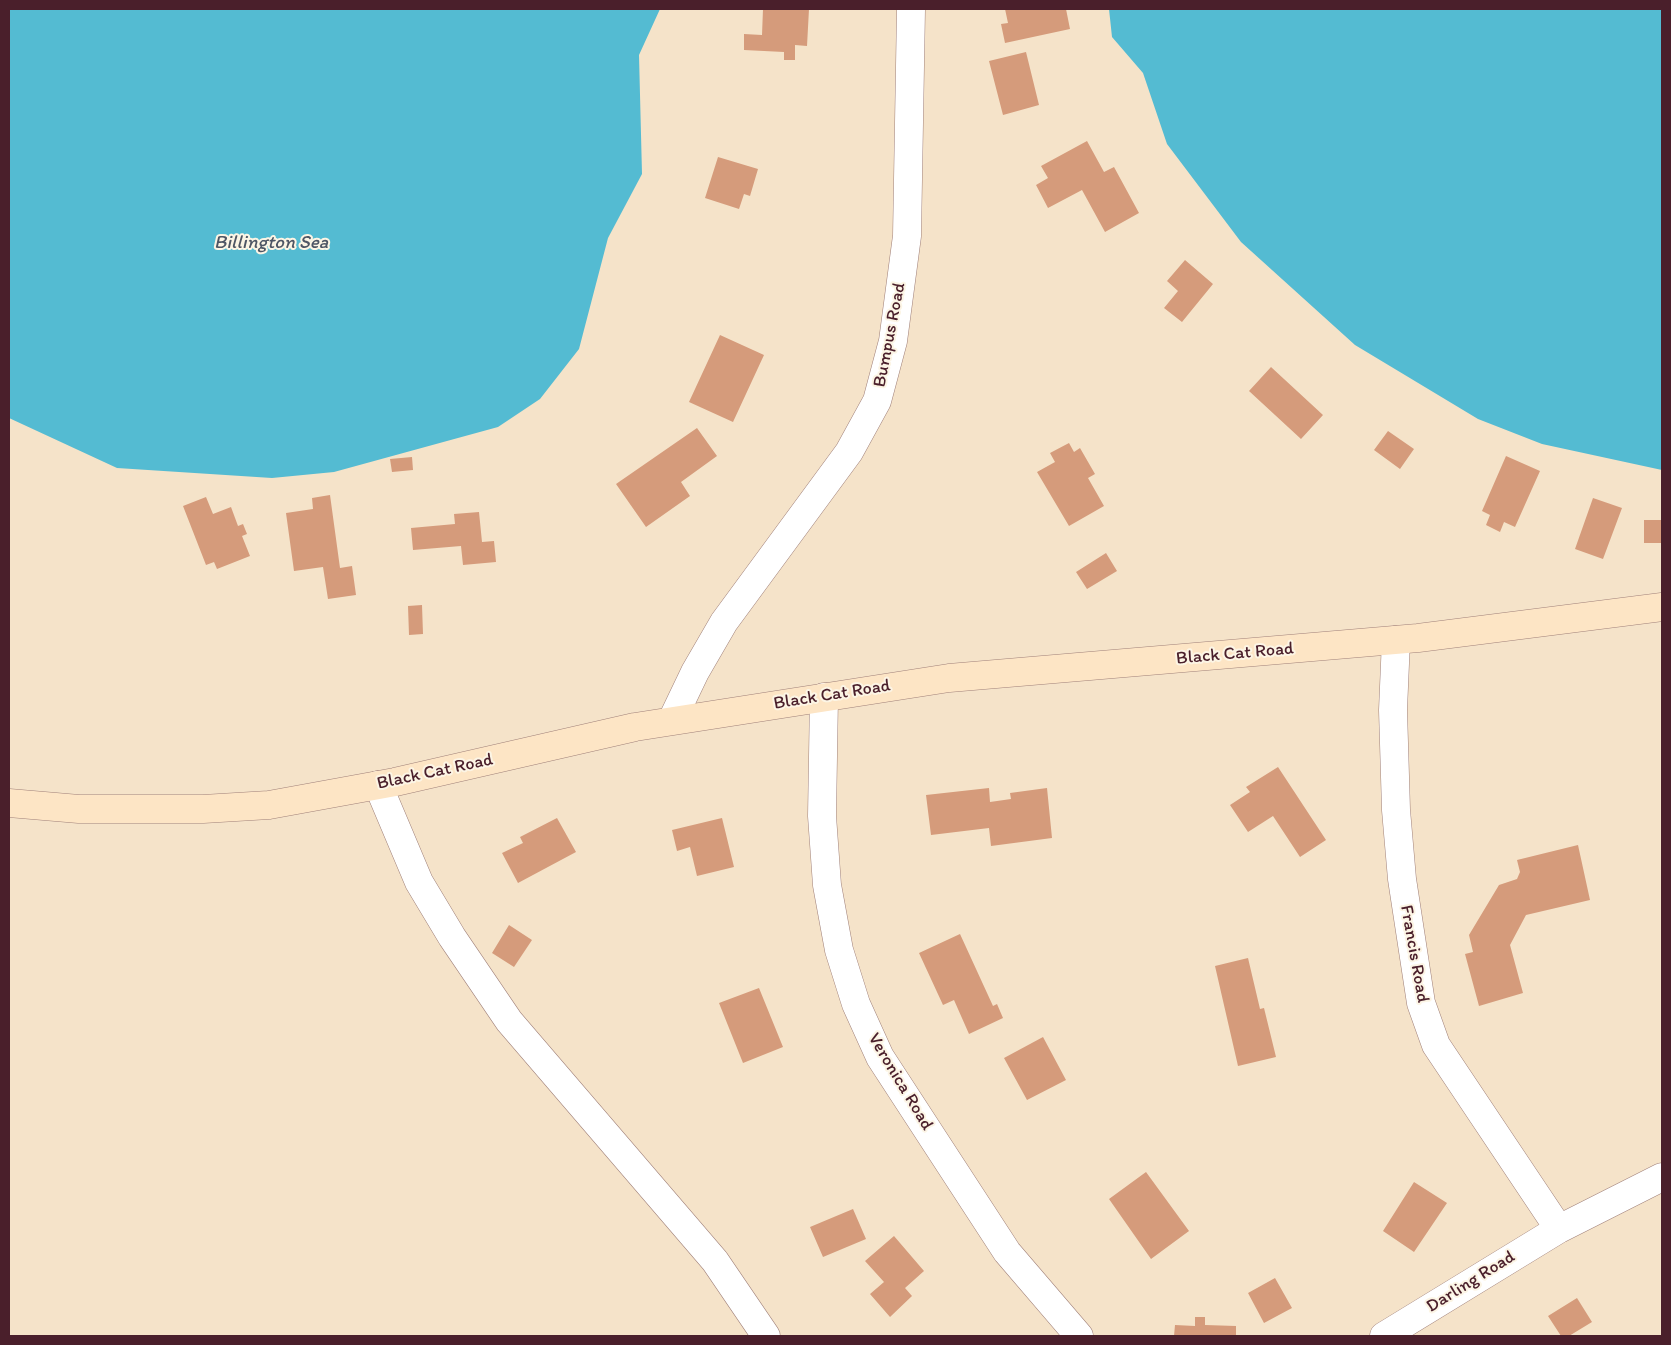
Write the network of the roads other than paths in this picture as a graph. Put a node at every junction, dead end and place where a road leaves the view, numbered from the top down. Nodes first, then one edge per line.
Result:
1 (910, 9) edge
2 (1662, 607) edge
3 (1396, 640) junction
4 (824, 697) junction
5 (672, 720) junction
6 (378, 785) junction
7 (9, 803) edge
8 (1662, 1177) edge
9 (1559, 1229) junction
10 (766, 1336) edge
11 (1079, 1336) edge
12 (1384, 1336) edge

1 - 5 street, Bumpus Road
2 - 3 street, Black Cat Road
3 - 4 street, Black Cat Road
3 - 9 street, Francis Road
4 - 5 street, Black Cat Road
4 - 11 street, Veronica Road
5 - 6 street, Black Cat Road
6 - 7 street, Black Cat Road
6 - 10 street
8 - 9 street, Darling Road
9 - 12 street, Darling Road

